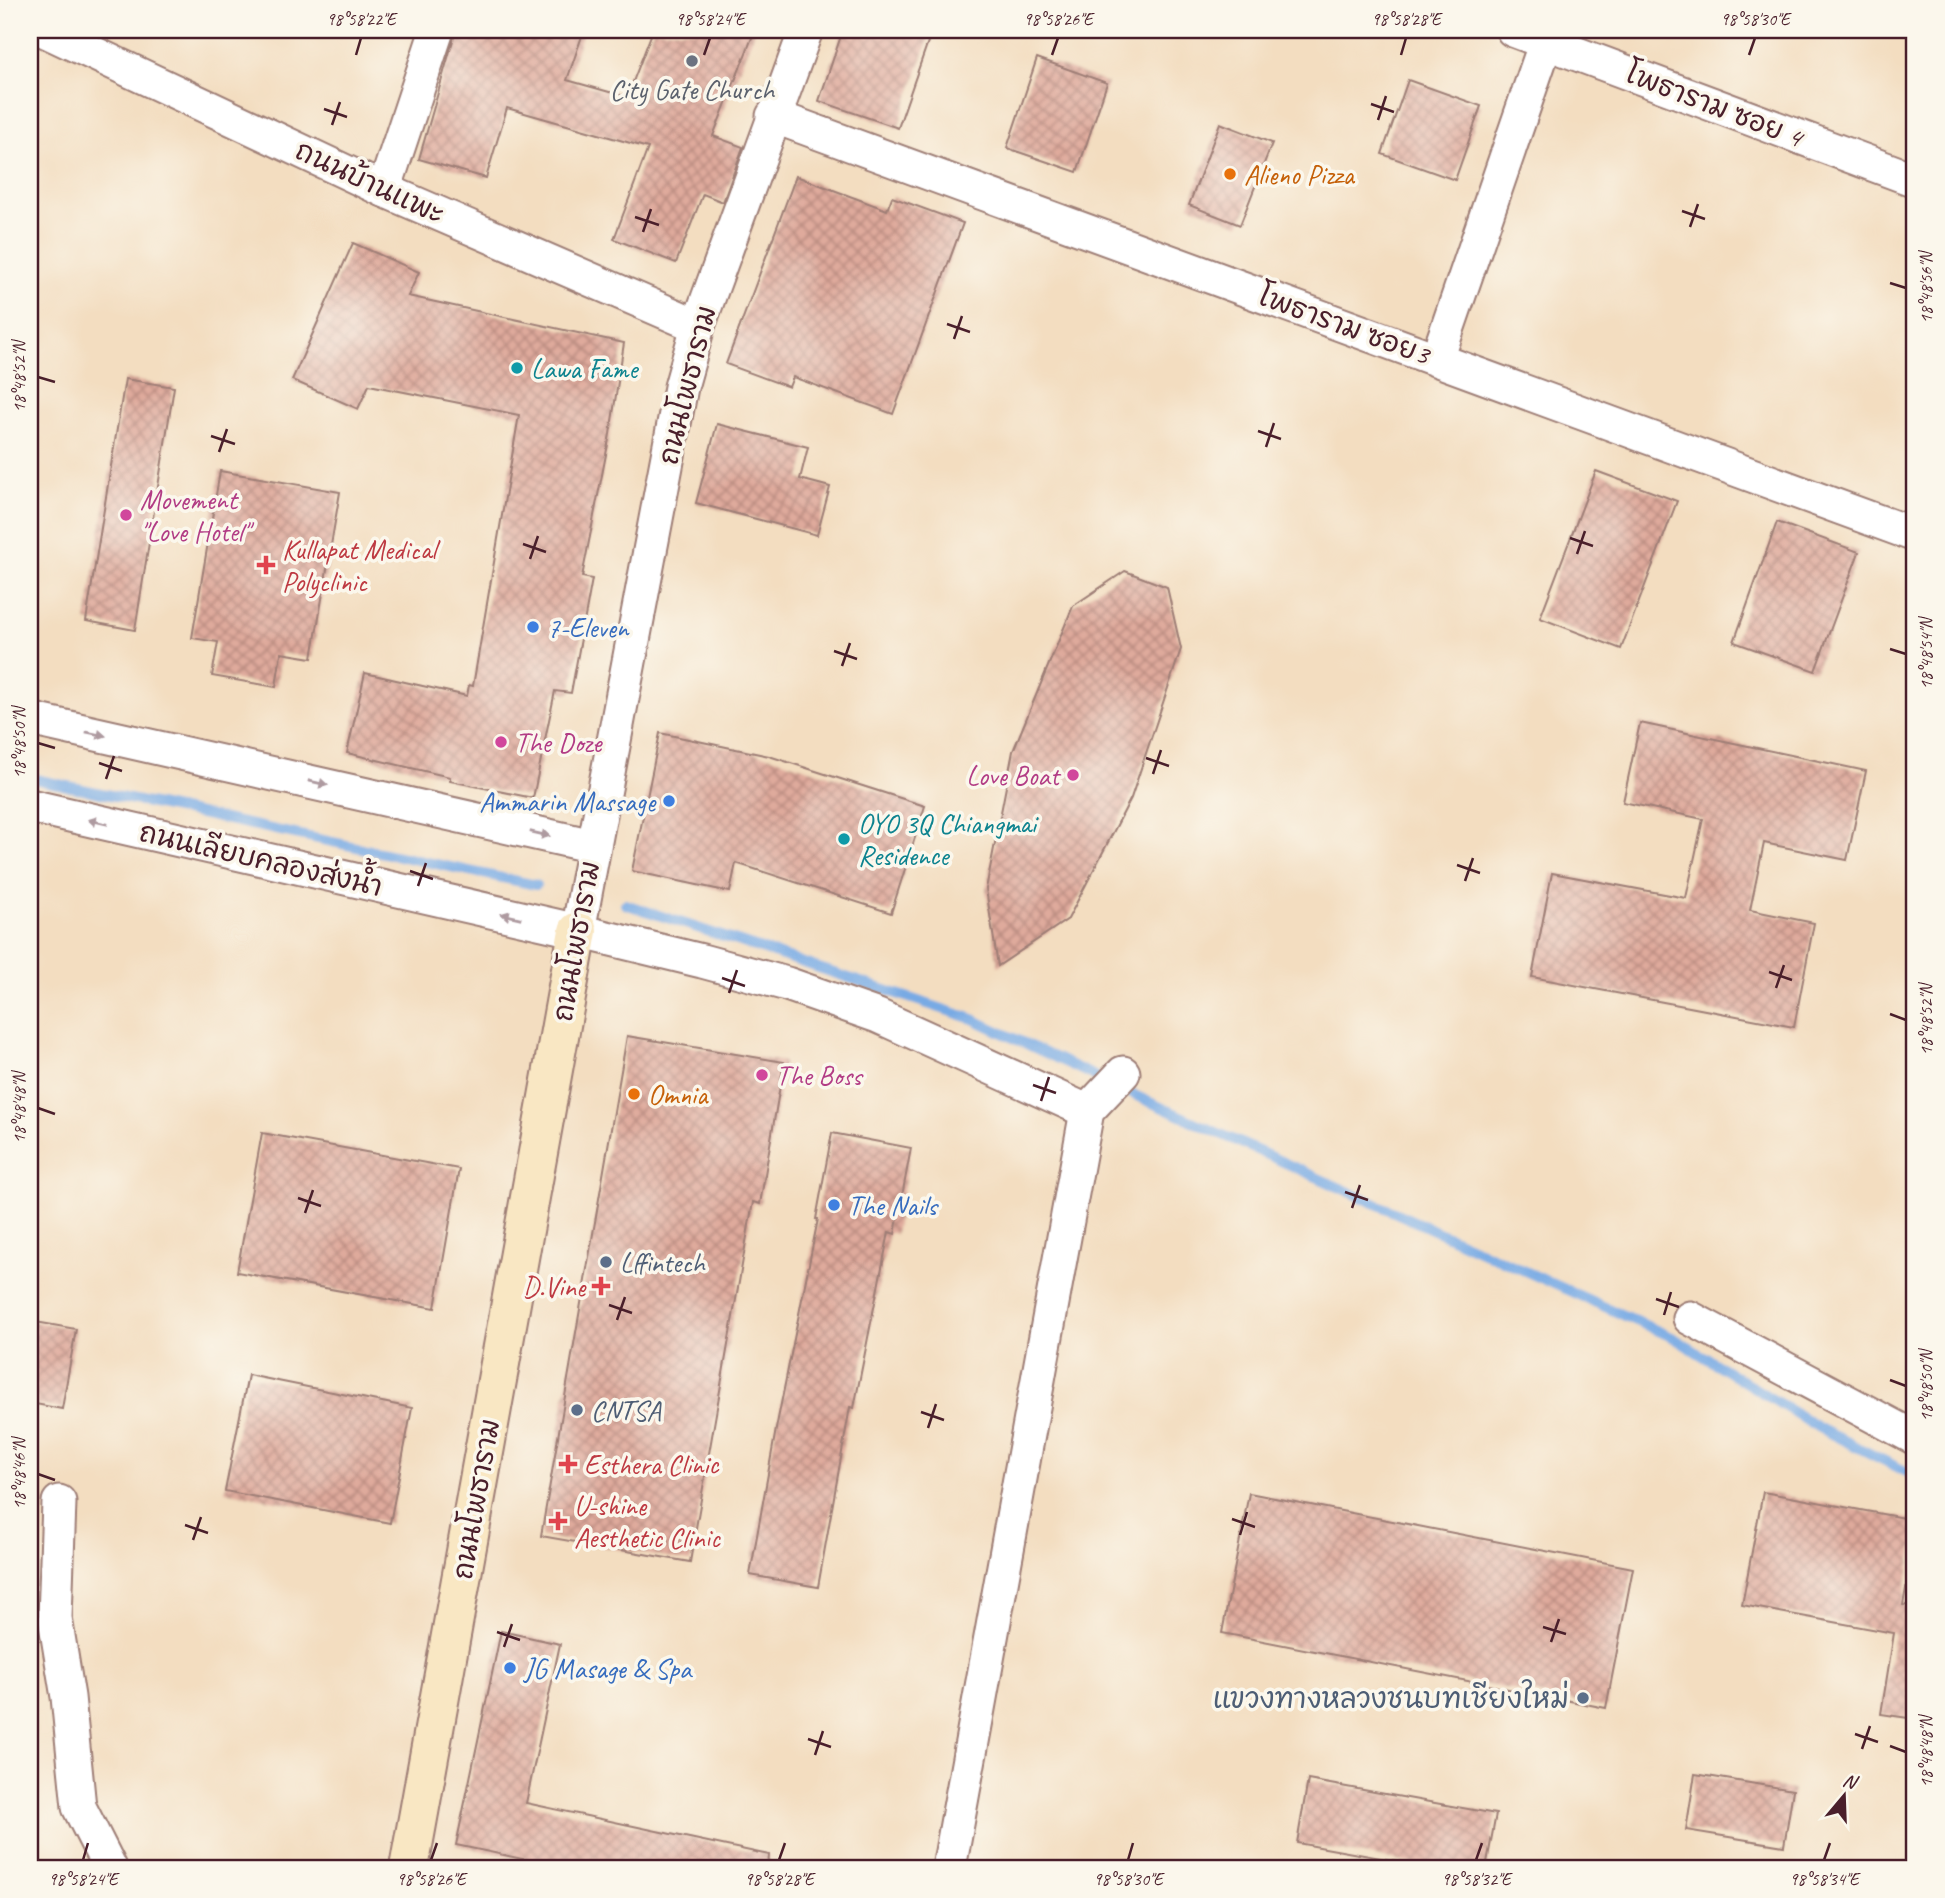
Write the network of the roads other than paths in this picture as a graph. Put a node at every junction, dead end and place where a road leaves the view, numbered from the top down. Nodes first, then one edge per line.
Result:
1 (44, 30) edge
2 (437, 30) edge
3 (806, 30) edge
4 (1513, 30) edge
5 (1548, 36) edge
6 (773, 116) junction
7 (1915, 180) edge
8 (384, 190) junction
9 (698, 326) junction
10 (1437, 359) junction
11 (1915, 535) edge
12 (30, 719) edge
13 (30, 806) edge
14 (593, 846) junction
15 (578, 931) junction
16 (1123, 1073) dead end
17 (1087, 1111) junction
18 (1690, 1318) dead end
19 (1915, 1438) edge
20 (60, 1502) dead end
21 (110, 1868) edge
22 (409, 1868) edge
23 (949, 1868) edge

1 - 8 street, ถนนบ้านแพะ
2 - 8 street
3 - 6 street, ถนนโพธาราม
4 - 5 street, โพธาราม ซอย 4
5 - 7 street, โพธาราม ซอย 4
5 - 10 street
6 - 9 street, ถนนโพธาราม
6 - 10 street, โพธาราม ซอย3
8 - 9 street, ถนนบ้านแพะ
9 - 14 street, ถนนโพธาราม
10 - 11 street, โพธาราม ซอย3
12 -> 14 street
15 -> 13 street, ถนนเลียบคลองส่งน้ำ
14 - 15 street, ถนนโพธาราม
15 - 17 street, ถนนเลียบคลองส่งน้ำ
15 - 22 street, ถนนโพธาราม
16 - 17 street
17 - 23 street
18 - 19 street
20 - 21 street

